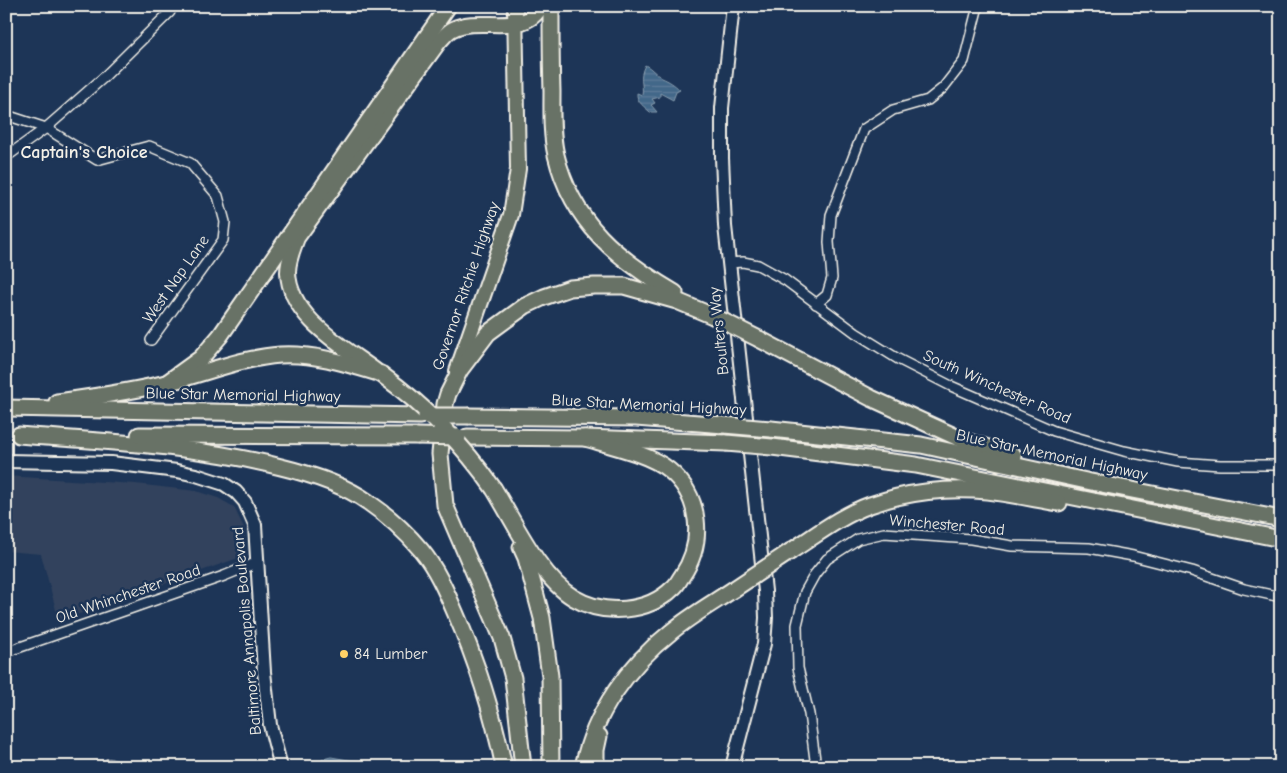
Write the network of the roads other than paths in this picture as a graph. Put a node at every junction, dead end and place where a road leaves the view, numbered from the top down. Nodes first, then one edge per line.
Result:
1 (170, 6) edge
2 (448, 6) edge
3 (515, 6) edge
4 (541, 6) edge
5 (551, 6) edge
6 (733, 6) edge
7 (978, 6) edge
8 (515, 23) junction
9 (6, 115) edge
10 (46, 128) junction
11 (6, 157) edge
12 (729, 263) junction
13 (816, 304) junction
14 (713, 316) junction
15 (151, 340) dead end
16 (380, 374) junction
17 (165, 384) junction
18 (448, 394) junction
19 (6, 408) edge
20 (13, 435) edge
21 (585, 438) junction
22 (6, 461) edge
23 (1281, 465) edge
24 (1091, 482) junction
25 (494, 489) junction
26 (1281, 519) edge
27 (1276, 538) edge
28 (258, 562) junction
29 (1281, 597) edge
30 (6, 652) edge
31 (618, 688) junction
32 (104, 767) edge
33 (119, 767) edge
34 (281, 767) edge
35 (504, 767) edge
36 (523, 767) edge
37 (551, 767) edge
38 (583, 767) edge
39 (596, 767) edge
40 (732, 767) edge
41 (816, 767) edge

1 - 10 street
2 - 17 highway
3 - 8 main road, Governor Ritchie Highway
4 - 8 main road
5 - 14 highway
6 - 12 street, Boulters Way
7 - 13 street
8 - 16 main road
8 - 18 main road, Governor Ritchie Highway
9 - 10 street, West Nap Lane
10 - 11 street
10 - 15 street, West Nap Lane
12 - 13 street, South Winchester Road
12 - 40 street, Boulters Way
13 - 23 street, South Winchester Road
14 - 18 highway
14 - 24 highway, bridge
16 - 17 highway
16 - 25 highway, bridge
17 - 19 highway
18 - 36 highway, Governor Ritchie Highway
19 - 24 highway, Blue Star Memorial Highway, bridge
20 - 21 highway, Blue Star Memorial Highway, bridge
20 - 35 highway
21 - 25 highway
21 - 27 highway, Blue Star Memorial Highway, bridge
22 - 28 street, Baltimore Annapolis Boulevard
24 - 26 highway, Blue Star Memorial Highway
25 - 37 highway
27 - 31 highway, bridge
28 - 30 street, Old Whinchester Road
28 - 34 street, Baltimore Annapolis Boulevard
29 - 41 street, Winchester Road
31 - 38 highway
31 - 39 highway
32 - 33 street

